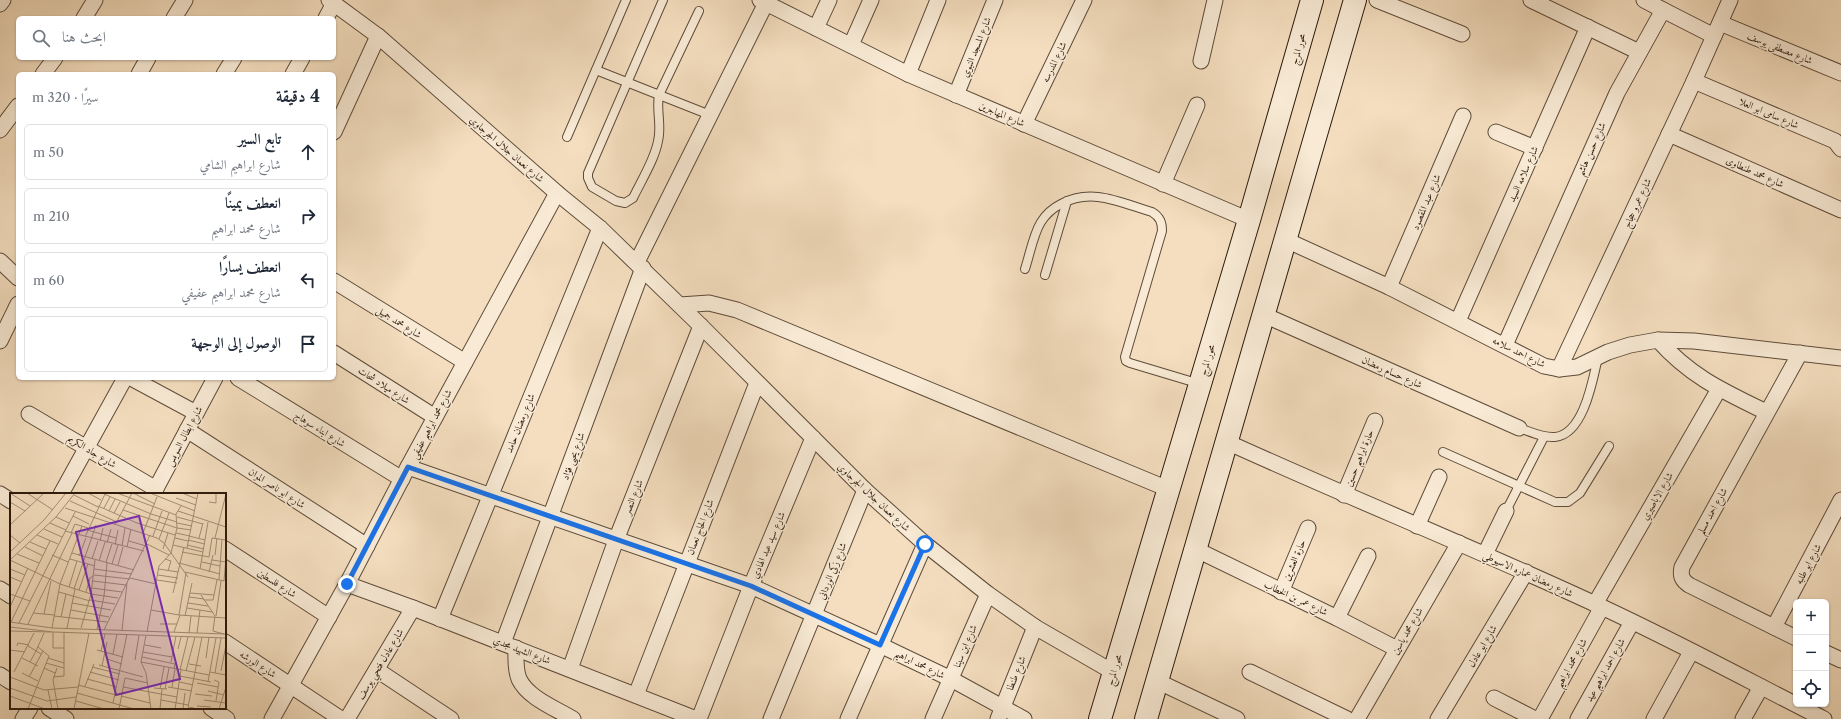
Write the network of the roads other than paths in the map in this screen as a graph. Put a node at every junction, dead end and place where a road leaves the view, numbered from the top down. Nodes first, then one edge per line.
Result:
1 (3, 0) edge
2 (95, 0) edge
3 (184, 0) edge
4 (626, 0) edge
5 (663, 0) edge
6 (829, 0) edge
7 (871, 0) edge
8 (938, 0) edge
9 (995, 0) edge
10 (1084, 0) edge
11 (1215, 0) edge
12 (1312, 0) edge
13 (1355, 0) edge
14 (1377, 0) edge
15 (1531, 0) edge
16 (1644, 0) edge
17 (1730, 0) edge
18 (332, 2) edge
19 (770, 2) edge
20 (0, 4) edge
21 (1663, 10) junction
22 (699, 11) dead end
23 (85, 16) edge
24 (175, 16) edge
25 (327, 16) edge
26 (1588, 27) junction
27 (816, 28) junction
28 (1717, 29) junction
29 (1462, 34) dead end
30 (378, 36) junction
31 (851, 45) junction
32 (1639, 52) junction
33 (54, 60) edge
34 (147, 60) edge
35 (233, 60) edge
36 (301, 60) edge
37 (1201, 61) dead end
38 (596, 70) junction
39 (44, 72) edge
40 (140, 72) edge
41 (225, 72) edge
42 (294, 72) edge
43 (1841, 73) edge
44 (908, 74) junction
45 (1694, 81) junction
46 (627, 82) junction
47 (660, 95) junction
48 (956, 95) junction
49 (1197, 105) dead end
50 (16, 109) edge
51 (710, 115) junction
52 (1463, 116) dead end
53 (1024, 124) junction
54 (336, 128) edge
55 (0, 130) edge
56 (1496, 132) dead end
57 (1669, 134) junction
58 (567, 137) dead end
59 (1535, 148) junction
60 (1841, 149) edge
61 (1163, 184) junction
62 (557, 193) junction
63 (1067, 201) junction
64 (1841, 210) edge
65 (1249, 220) junction
66 (600, 228) junction
67 (1286, 240) junction
68 (0, 261) edge
69 (640, 265) junction
70 (1025, 268) dead end
71 (1045, 275) dead end
72 (16, 276) edge
73 (336, 283) edge
74 (1389, 287) junction
75 (680, 305) junction
76 (16, 308) edge
77 (1264, 315) junction
78 (1458, 321) junction
79 (701, 326) junction
80 (1658, 340) junction
81 (0, 341) edge
82 (1505, 346) junction
83 (1800, 353) junction
84 (336, 354) edge
85 (1598, 357) junction
86 (1841, 358) edge
87 (464, 362) junction
88 (1559, 369) junction
89 (124, 380) edge
90 (135, 380) edge
91 (214, 380) edge
92 (242, 380) edge
93 (757, 383) junction
94 (1200, 384) junction
95 (1719, 389) junction
96 (1766, 412) junction
97 (196, 413) junction
98 (28, 414) dead end
99 (435, 417) junction
100 (1374, 421) dead end
101 (1519, 428) joint
102 (187, 430) junction
103 (1544, 437) junction
104 (813, 438) junction
105 (1227, 442) junction
106 (1609, 446) dead end
107 (87, 448) junction
108 (1444, 452) dead end
109 (405, 473) junction
110 (1439, 477) dead end
111 (1519, 487) junction
112 (1168, 489) junction
113 (865, 490) junction
114 (154, 491) edge
115 (62, 493) edge
116 (0, 494) edge
117 (1344, 495) junction
118 (490, 496) junction
119 (10, 500) edge
120 (1841, 500) edge
121 (1506, 511) joint
122 (550, 517) junction
123 (1417, 526) junction
124 (1308, 528) dead end
125 (616, 540) junction
126 (1459, 543) junction
127 (925, 544) junction
128 (367, 546) junction
129 (1195, 549) junction
130 (226, 550) edge
131 (1485, 554) junction
132 (1368, 556) dead end
133 (686, 564) junction
134 (1526, 572) junction
135 (347, 584) junction
136 (751, 586) junction
137 (1281, 592) junction
138 (988, 594) junction
139 (1599, 605) junction
140 (413, 608) junction
141 (814, 616) junction
142 (329, 617) junction
143 (1337, 618) junction
144 (440, 619) junction
145 (1632, 622) junction
146 (1035, 627) junction
147 (1774, 627) junction
148 (1793, 636) edge
149 (226, 643) edge
150 (880, 645) junction
151 (509, 646) junction
152 (1397, 649) junction
153 (1691, 652) junction
154 (1829, 654) edge
155 (1841, 660) edge
156 (570, 669) junction
157 (377, 670) junction
158 (1113, 672) junction
159 (1250, 672) dead end
160 (0, 675) edge
161 (951, 679) junction
162 (1157, 680) junction
163 (10, 681) edge
164 (291, 686) junction
165 (1761, 687) junction
166 (636, 695) junction
167 (1494, 698) dead end
168 (29, 709) edge
169 (51, 709) edge
170 (212, 709) edge
171 (1000, 713) edge
172 (24, 719) edge
173 (66, 719) edge
174 (227, 719) edge
175 (272, 719) edge
176 (341, 719) edge
177 (347, 719) edge
178 (452, 719) edge
179 (573, 719) edge
180 (697, 719) edge
181 (771, 719) edge
182 (848, 719) edge
183 (933, 719) edge
184 (1024, 719) edge
185 (1100, 719) edge
186 (1146, 719) edge
187 (1237, 719) edge
188 (1347, 719) edge
189 (1356, 719) edge
190 (1438, 719) edge
191 (1535, 719) edge
192 (1540, 719) edge
193 (1578, 719) edge
194 (1654, 719) edge
195 (1743, 719) edge
196 (1824, 719) edge

1 - 20 street
2 - 23 street
3 - 24 street
4 - 38 lane
5 - 46 lane
6 - 27 street
7 - 31 street
8 - 44 street
9 - 48 street, شارع المسجد النبوي
10 - 53 street, شارع المدرسه
11 - 37 street
12 - 65 main road, محور المرج
13 - 67 main road
14 - 29 street
15 - 26 street
16 - 21 street
17 - 28 street, شارع عمرو حجاج
18 - 25 street
18 - 30 street, شارع نعمان جلال الجرجاوي
19 - 27 street, شارع المهاجرين
19 - 51 street, شارع يحيى فؤاد
21 - 28 street
21 - 32 street, شارع حسن هاشم
22 - 47 lane
26 - 32 street
26 - 59 street, شارع سلامه السيد
27 - 31 street, شارع المهاجرين
28 - 43 street, شارع مصطفى يوسف
28 - 45 street, شارع عمرو حجاج
30 - 54 street
30 - 62 street, شارع نعمان جلال الجرجاوي
31 - 44 street, شارع المهاجرين
32 - 82 street, شارع حسن هاشم
33 - 39 street
34 - 40 street
35 - 41 street
36 - 42 street
38 - 46 lane
38 - 58 lane
44 - 48 street, شارع المهاجرين
45 - 57 street, شارع عمرو حجاج
45 - 60 street, شارع سامى ابو العلا
46 - 47 lane
46 - 47 lane
47 - 51 lane
48 - 53 street, شارع المهاجرين
49 - 61 street
50 - 55 street
51 - 69 street, شارع يحيى فؤاد
52 - 74 street, شارع عبد المقصود
53 - 61 street, شارع المهاجرين
56 - 59 street
57 - 64 street, شارع محمد طنطاوى
57 - 88 street, شارع عمرو حجاج
59 - 78 street, شارع سلامه السيد
61 - 65 street, شارع المهاجرين
62 - 66 street, شارع نعمان جلال الجرجاوي
62 - 87 street, شارع محمد ابراهيم عفيفي
63 - 70 lane
63 - 71 lane
63 - 94 lane
65 - 94 main road, محور المرج
66 - 69 street, شارع نعمان جلال الجرجاوي
66 - 118 street, شارع رمضان حامد
67 - 74 street, شارع احمد سلامه
67 - 77 main road
68 - 72 street
69 - 75 street, شارع نعمان جلال الجرجاوي
69 - 122 street, شارع يحيى فؤاد
73 - 87 street, شارع محمد جميل
74 - 78 street, شارع احمد سلامه
75 - 79 street, شارع نعمان جلال الجرجاوي
75 - 112 street
76 - 81 street
77 - 101 street, شارع حسام رمضان
77 - 105 main road
78 - 82 street, شارع احمد سلامه
79 - 93 street, شارع نعمان جلال الجرجاوي
79 - 125 street, شارع النصر
80 - 83 street, شارع احمد سلامه
80 - 85 street, شارع احمد سلامه
80 - 95 street
82 - 88 street, شارع احمد سلامه
83 - 86 street, شارع احمد سلامه
83 - 96 street, شارع احمد مسلم
84 - 99 street, شارع ميلاد شحات
85 - 88 street, شارع احمد سلامه
85 - 103 lane
87 - 99 street, شارع محمد ابراهيم عفيفي
89 - 107 street
90 - 97 street
91 - 97 street, شارع ابطال السويس
92 - 109 street, شارع ابناء سوهاج
93 - 104 street, شارع نعمان جلال الجرجاوي
93 - 133 street, شارع الحاج نعمان
94 - 112 main road, محور المرج
95 - 96 street
95 - 139 street, شارع الاباصيري
96 - 147 street, شارع احمد مسلم
97 - 102 street, شارع ابطال السويس
98 - 107 street, شارع جاد الكريم
99 - 109 street, شارع محمد ابراهيم عفيفي
100 - 117 street, حارة ابراهيم حسين
101 - 103 lane
102 - 114 street, شارع ابطال السويس
102 - 128 street, شارع ابو ناصر الموان
103 - 111 lane
104 - 113 street, شارع نعمان جلال الجرجاوي
104 - 136 street, شارع سيد عبد الهادي
105 - 117 street, شارع رمضان عماره الاسيوطي
105 - 129 main road
106 - 111 lane
107 - 114 street, شارع جاد الكريم
107 - 115 street
108 - 111 lane
109 - 118 street, شارع محمد ابراهيم
109 - 128 street, شارع محمد ابراهيم عفيفي
110 - 123 street
111 - 121 lane
112 - 158 main road, محور المرج
113 - 127 street, شارع نعمان جلال الجرجاوي
113 - 141 street, شارع زكي الورداني
116 - 119 street
117 - 123 street, شارع رمضان عماره الاسيوطي
118 - 122 street, شارع محمد ابراهيم
118 - 144 street, شارع رمضان حامد
120 - 147 street, شارع ابو طلبه
121 - 131 street
122 - 125 street, شارع محمد ابراهيم
122 - 151 street, شارع يحيى فؤاد
123 - 126 street, شارع رمضان عماره الاسيوطي
124 - 137 street, حارة العشرين
125 - 133 street, شارع محمد ابراهيم
125 - 156 street, شارع النصر
126 - 131 street, شارع رمضان عماره الاسيوطي
126 - 152 street, شارع محمد ياسين
127 - 138 street, شارع نعمان جلال الجرجاوي
127 - 150 street
128 - 135 street, شارع محمد ابراهيم عفيفي
129 - 137 street, شارع عمر بن الخطاب
129 - 162 main road
130 - 142 street, شارع فلسطين
131 - 134 street, شارع رمضان عماره الاسيوطي
132 - 143 street
133 - 136 street, شارع محمد ابراهيم
133 - 166 street, شارع الحاج نعمان
134 - 139 street, شارع رمضان عماره الاسيوطي
134 - 190 street, شارع ابو عادل
135 - 140 street, شارع الشهيد مجدي
135 - 142 street, شارع محمد ابراهيم عفيفي
136 - 141 street, شارع محمد ابراهيم
136 - 180 street, شارع سيد عبد الهادي
137 - 143 street, شارع عمر بن الخطاب
138 - 146 street, شارع نعمان جلال الجرجاوي
138 - 161 street, شارع ابن سينا
139 - 145 street, شارع رمضان عماره الاسيوطي
139 - 192 street, شارع محمد ابراهيم
140 - 144 street, شارع الشهيد مجدي
140 - 157 street, شارع عادل فتحي يوسف
141 - 150 street, شارع محمد ابراهيم
141 - 181 street, شارع زكي الورداني
142 - 164 street, شارع محمد ابراهيم عفيفي
143 - 152 street, شارع عمر بن الخطاب
144 - 151 street, شارع الشهيد مجدي
145 - 153 street, شارع رمضان عماره الاسيوطي
145 - 193 street, شارع احمد ابراهيم عيد
146 - 158 street, شارع نعمان جلال الجرجاوي
146 - 171 street, شارع طنطا
147 - 148 street
149 - 164 street, شارع الورشه
150 - 161 street, شارع محمد ابراهيم
150 - 182 street
151 - 156 street, شارع الشهيد مجدي
151 - 179 street
152 - 189 street, شارع محمد ياسين
153 - 165 street, شارع رمضان عماره الاسيوطي
153 - 194 street
154 - 155 street
156 - 166 street, شارع الشهيد مجدي
157 - 177 street, شارع عادل فتحي يوسف
157 - 178 street
158 - 185 main road, محور المرج
159 - 188 street
160 - 163 street
161 - 171 street, شارع محمد ابراهيم
161 - 183 street, شارع ابن سينا
162 - 186 main road
162 - 187 street
164 - 175 street, شارع محمد ابراهيم عفيفي
164 - 176 street, شارع الورشه
165 - 195 street
165 - 196 street, شارع رمضان عماره الاسيوطي
166 - 180 street, شارع الشهيد مجدي
167 - 191 street
168 - 172 street
169 - 173 street
170 - 174 street
171 - 184 street, شارع محمد ابراهيم

